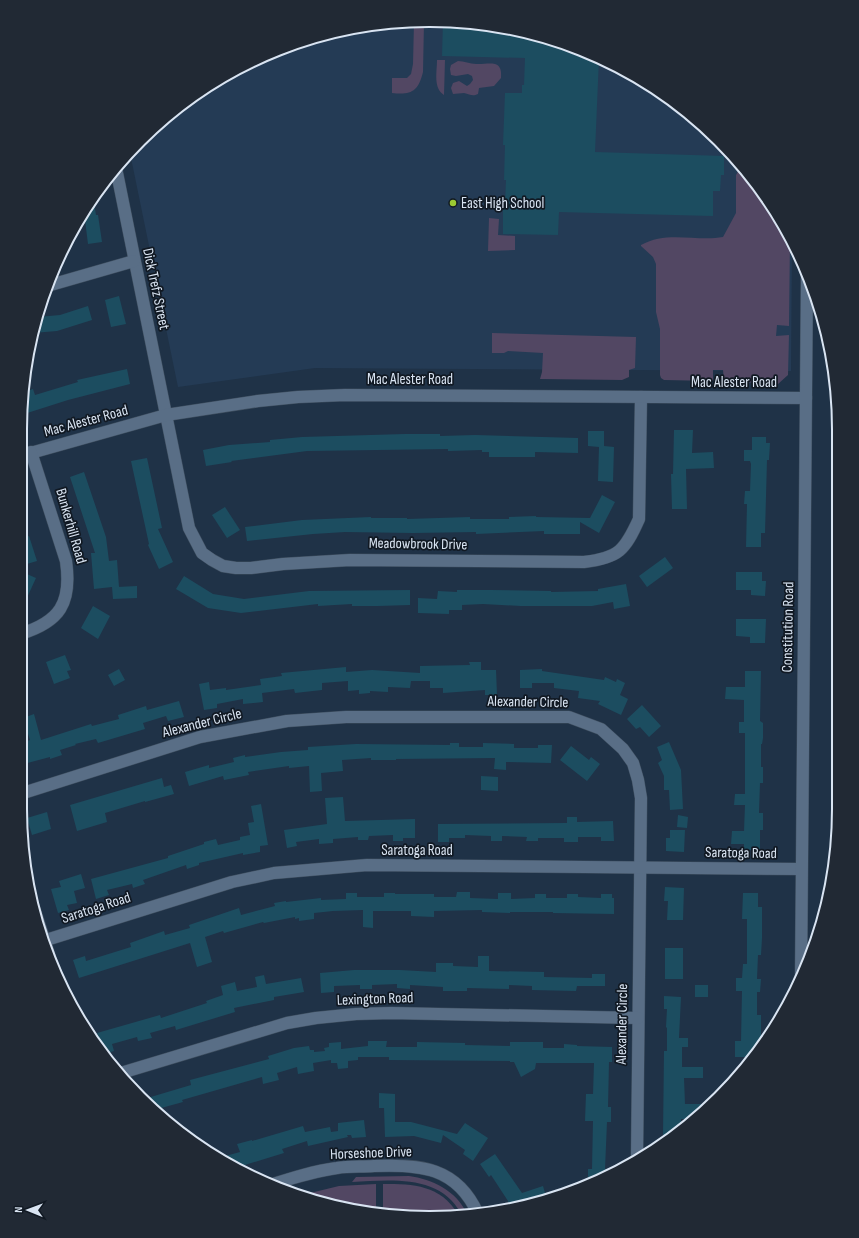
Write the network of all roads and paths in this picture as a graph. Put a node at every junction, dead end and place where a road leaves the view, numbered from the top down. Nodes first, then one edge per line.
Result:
1 (117, 175) edge
2 (134, 261) junction
3 (54, 284) edge
4 (807, 290) edge
5 (641, 397) junction
6 (806, 398) junction
7 (166, 415) junction
8 (27, 454) edge
9 (27, 457) edge
10 (27, 631) edge
11 (27, 792) edge
12 (640, 868) junction
13 (801, 869) junction
14 (49, 940) edge
15 (801, 963) edge
16 (638, 1018) junction
17 (125, 1072) edge
18 (637, 1153) edge
19 (280, 1182) edge
20 (475, 1209) edge

1 - 2 street, Dick Trefz Street
2 - 3 street
2 - 7 street, Dick Trefz Street
4 - 6 street, Constitution Road
5 - 6 street, Mac Alester Road
5 - 7 street, Mac Alester Road
5 - 7 street, Meadowbrook Drive
6 - 13 street, Constitution Road
7 - 8 street, Mac Alester Road
9 - 10 street, Bunkerhill Road
11 - 12 street, Alexander Circle
12 - 13 street, Saratoga Road
12 - 14 street, Saratoga Road
12 - 16 street, Alexander Circle
13 - 15 street, Constitution Road
16 - 17 street, Lexington Road
16 - 18 street, Alexander Circle
19 - 20 street, Horseshoe Drive

